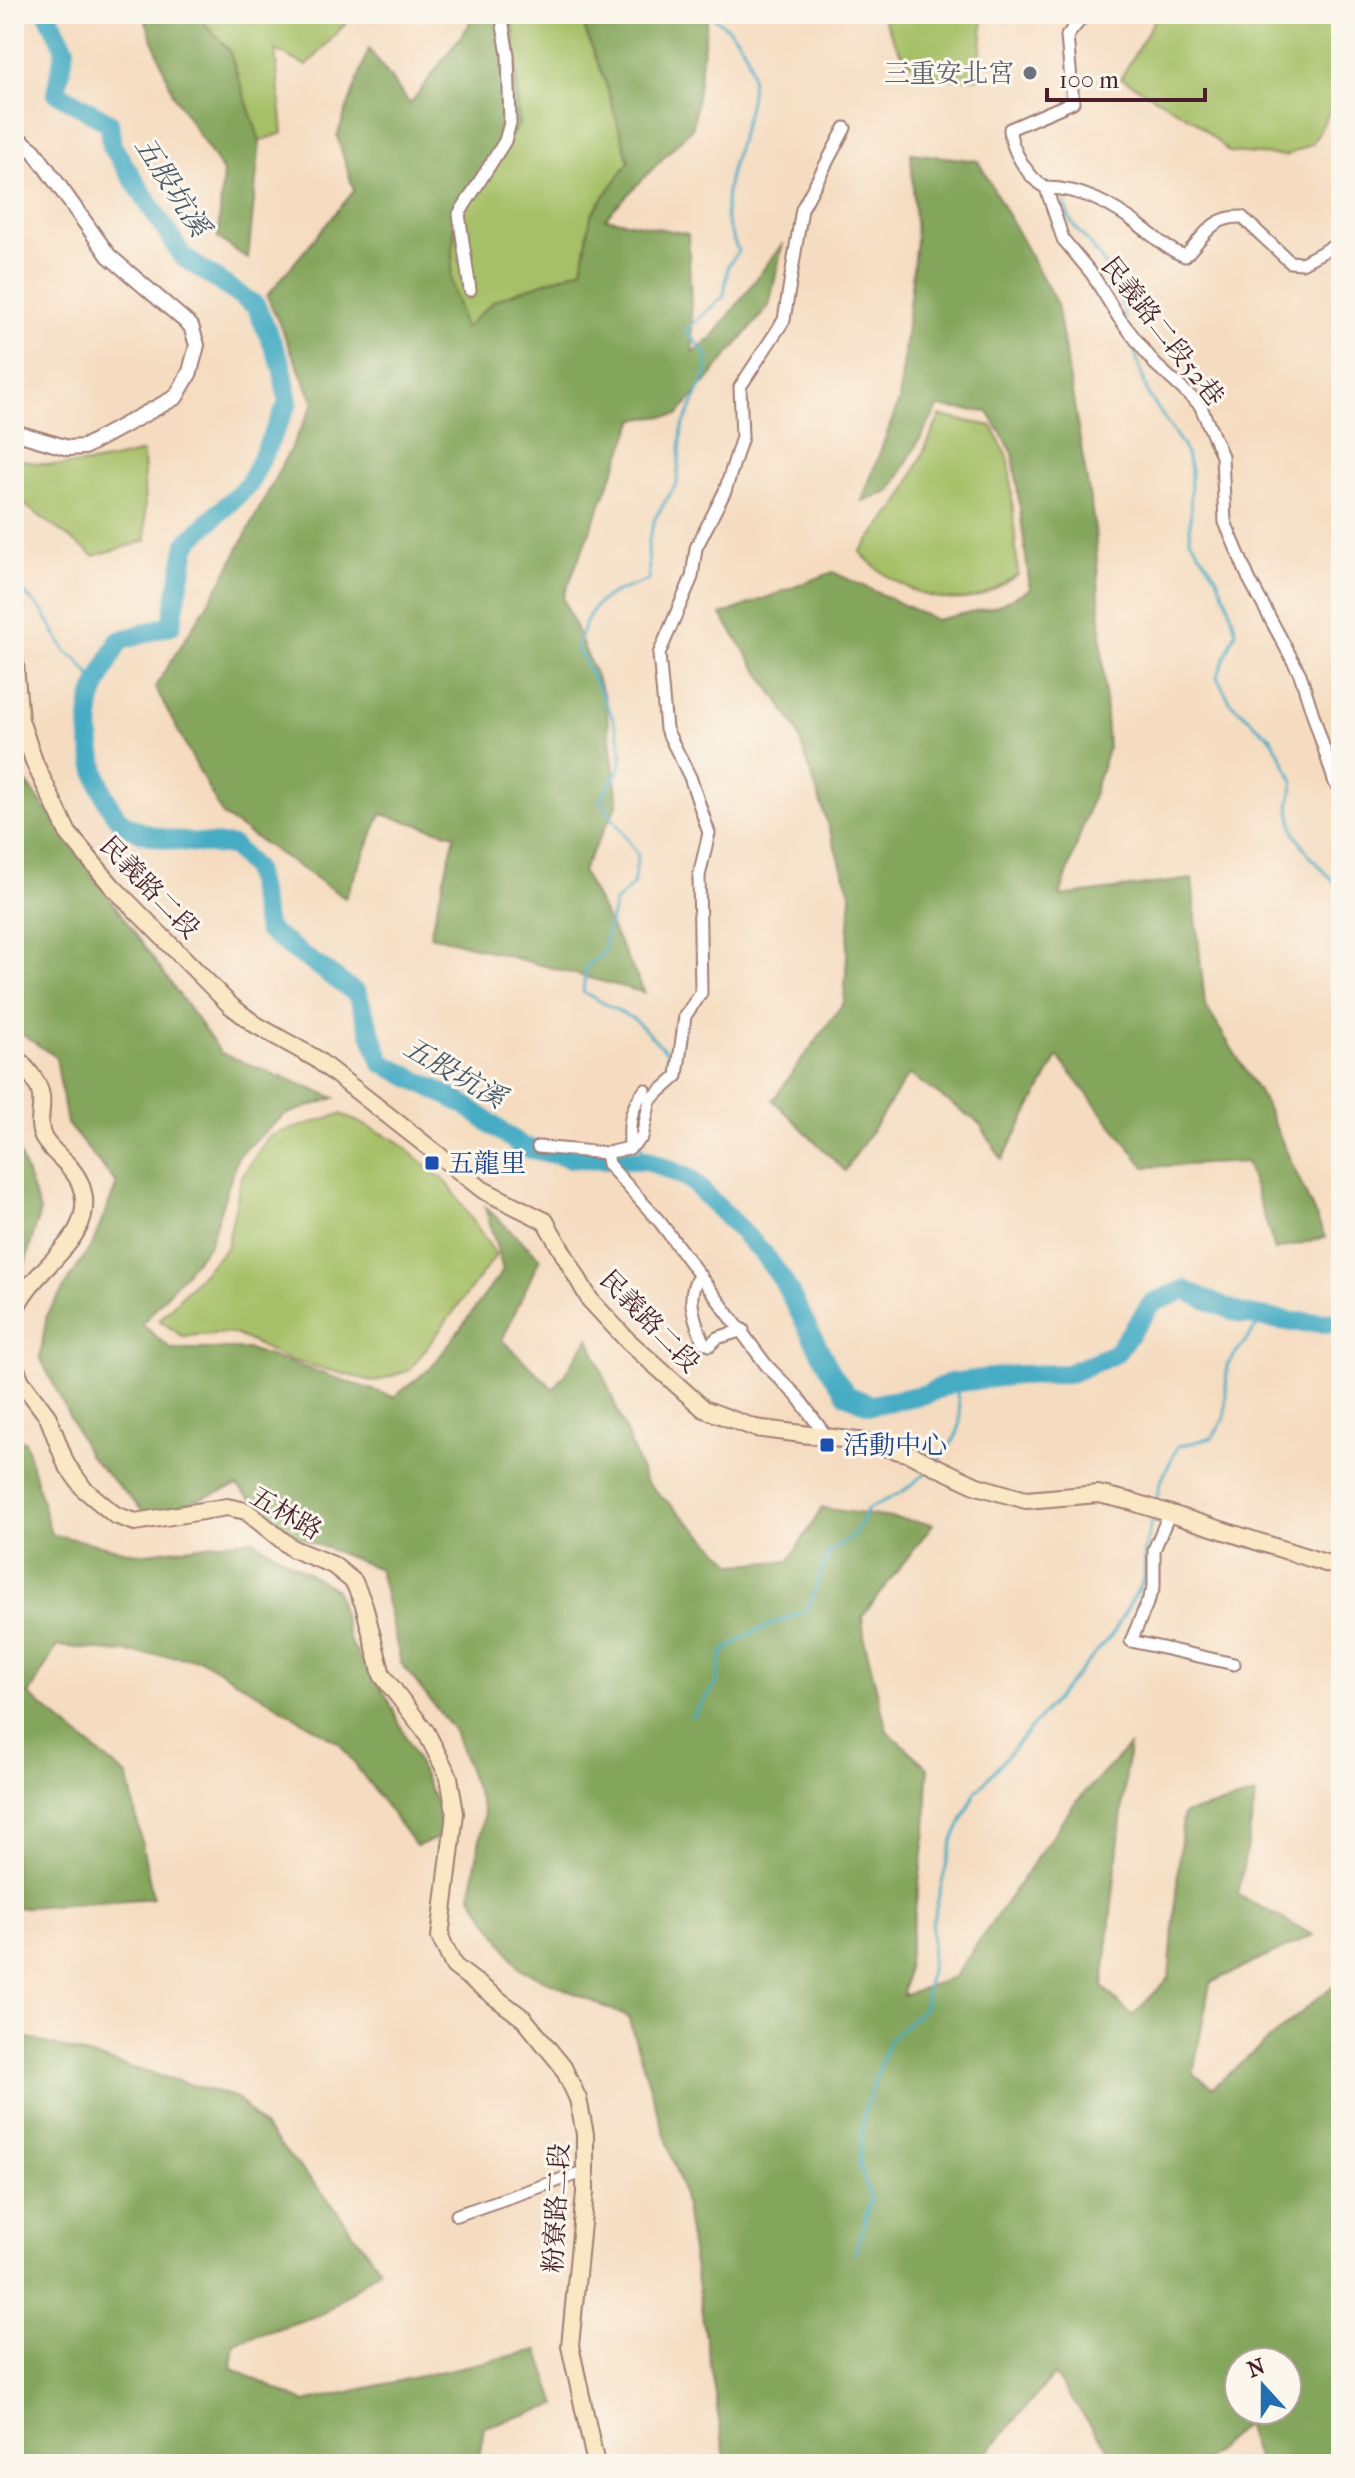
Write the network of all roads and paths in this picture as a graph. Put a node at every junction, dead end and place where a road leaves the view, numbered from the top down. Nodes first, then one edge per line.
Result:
1 (501, 14) edge
2 (1085, 14) edge
3 (845, 128) dead end
4 (14, 135) edge
5 (1046, 188) junction
6 (1341, 242) edge
7 (470, 290) dead end
8 (14, 432) edge
9 (14, 655) edge
10 (1341, 791) edge
11 (14, 1055) edge
12 (645, 1090) dead end
13 (538, 1147) dead end
14 (630, 1148) junction
15 (607, 1158) junction
16 (700, 1275) junction
17 (14, 1314) edge
18 (743, 1330) junction
19 (14, 1364) edge
20 (826, 1436) junction
21 (1160, 1509) junction
22 (1341, 1568) edge
23 (1234, 1664) dead end
24 (440, 1912) joint
25 (586, 2171) junction
26 (457, 2215) dead end
27 (596, 2464) edge

1 - 7 street
2 - 5 street
3 - 14 street
4 - 8 street
5 - 6 street, 民義路二段52巷
5 - 10 street, 民義路二段52巷
9 - 20 main road, 民義路二段
11 - 17 main road
12 - 14 street
13 - 15 street
14 - 15 street
15 - 16 street
16 - 18 street
16 - 18 street
18 - 20 street
19 - 24 main road, 五林路
20 - 21 main road, 民義路二段
21 - 22 main road, 民義路二段
21 - 23 street
24 - 25 main road, 粉寮路二段
25 - 26 street
25 - 27 main road, 粉寮路二段

